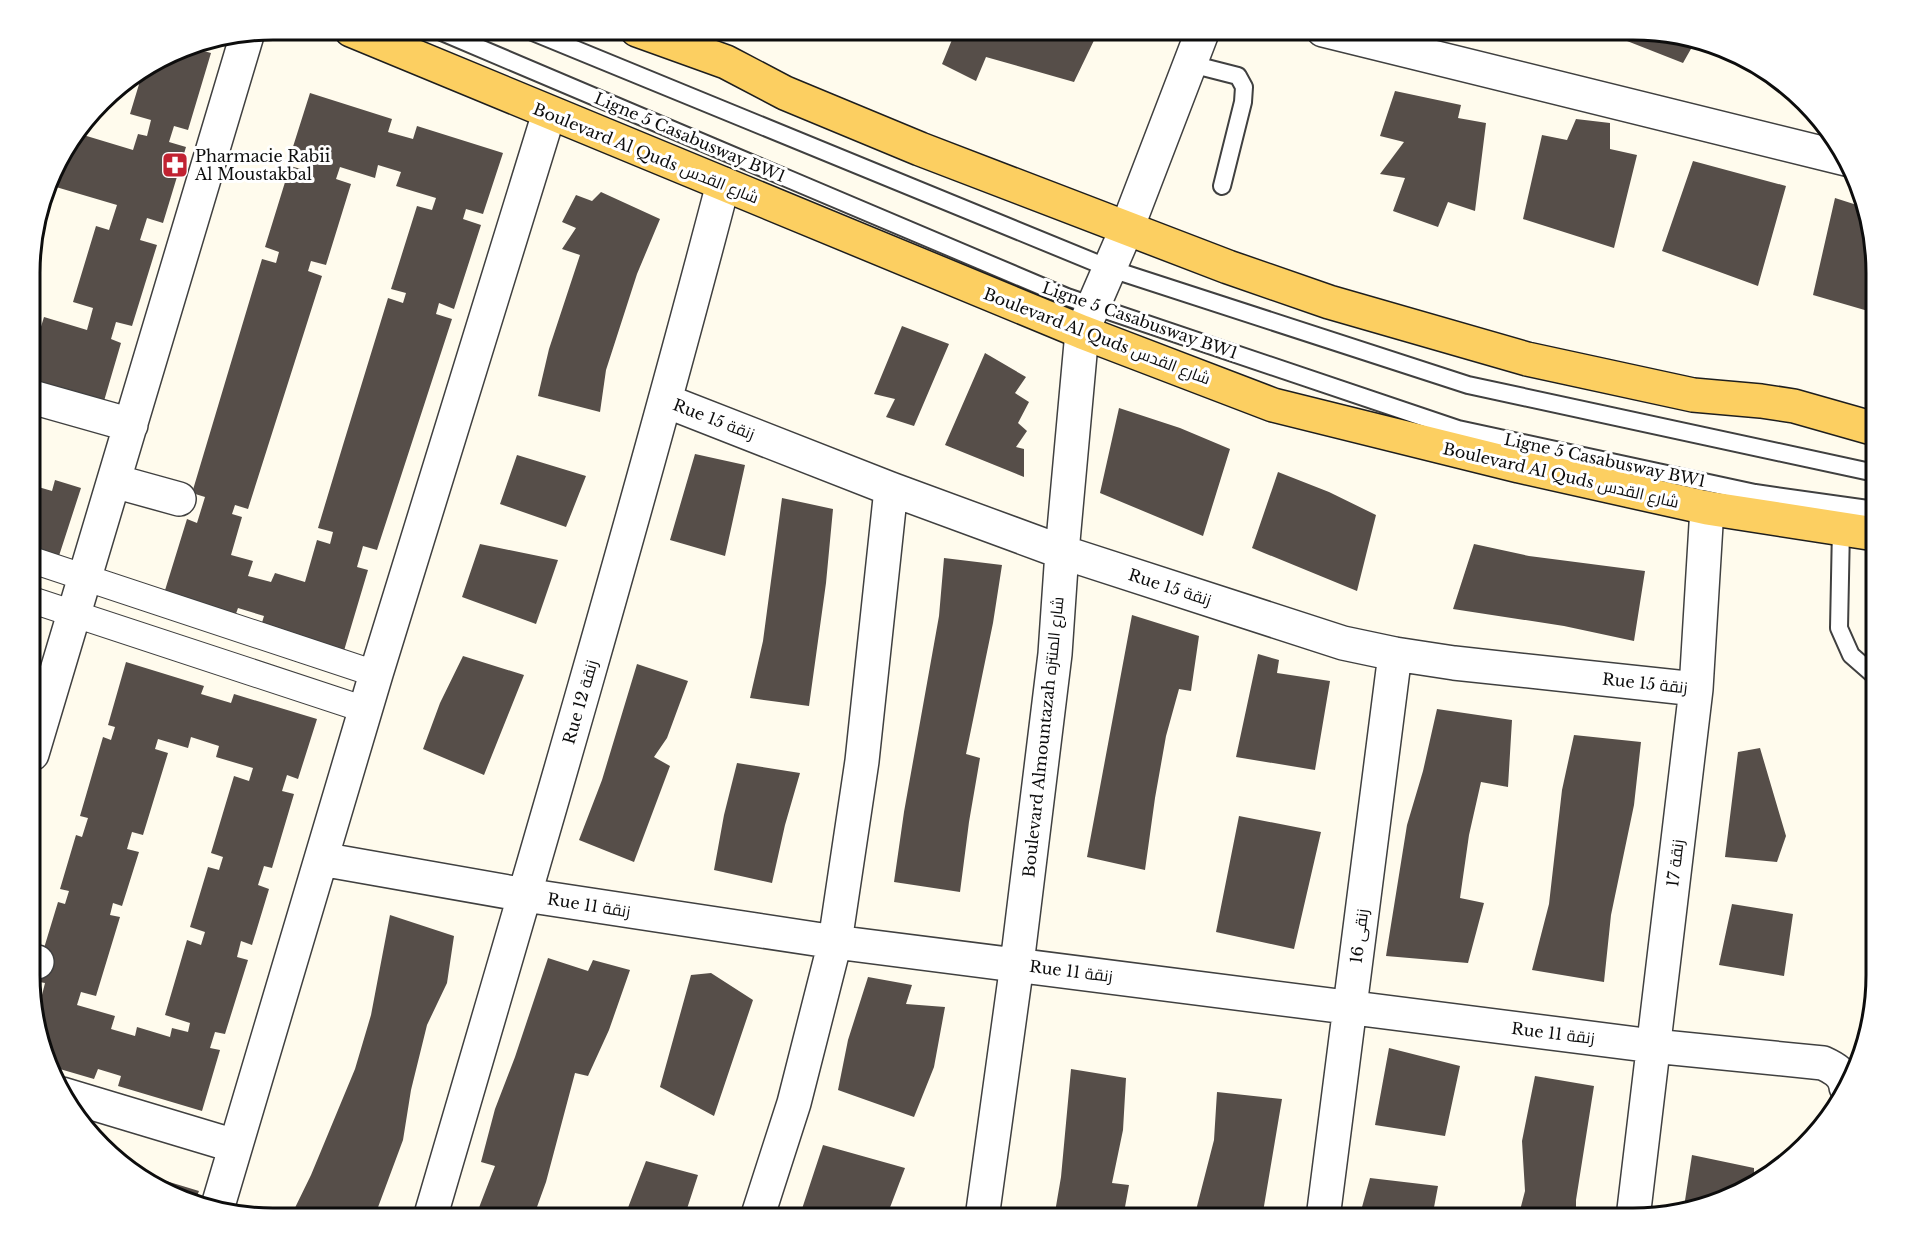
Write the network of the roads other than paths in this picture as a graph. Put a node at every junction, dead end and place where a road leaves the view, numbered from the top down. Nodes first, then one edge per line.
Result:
1 (375, 40) edge
2 (461, 40) edge
3 (552, 40) edge
4 (665, 40) edge
5 (1199, 40) edge
6 (1364, 40) edge
7 (245, 42) edge
8 (1191, 64) junction
9 (549, 112) junction
10 (1833, 156) edge
11 (723, 184) junction
12 (1222, 186) dead end
13 (1127, 228) junction
14 (1111, 269) junction
15 (1087, 318) junction
16 (40, 398) edge
17 (666, 400) junction
18 (130, 425) junction
19 (1865, 426) edge
20 (1865, 471) edge
21 (114, 481) junction
22 (891, 489) junction
23 (178, 499) dead end
24 (1707, 508) junction
25 (1865, 509) edge
26 (1841, 528) junction
27 (1865, 532) edge
28 (1062, 552) junction
29 (40, 562) edge
30 (85, 576) junction
31 (40, 602) edge
32 (74, 613) junction
33 (1395, 654) junction
34 (1865, 667) edge
35 (376, 674) junction
36 (1696, 688) junction
37 (366, 710) junction
38 (40, 727) edge
39 (321, 859) junction
40 (525, 895) junction
41 (835, 942) junction
42 (1017, 964) junction
43 (1350, 1007) junction
44 (1653, 1046) junction
45 (1842, 1076) edge
46 (77, 1098) edge
47 (235, 1146) junction
48 (219, 1201) edge
49 (433, 1208) edge
50 (760, 1208) edge
51 (983, 1208) edge
52 (1324, 1208) edge
53 (1634, 1208) edge

1 - 9 main road, Boulevard Al Quds شارع القدس
2 - 15 lane, Ligne 5 Casabusway BW1
3 - 14 lane
4 - 13 main road
5 - 8 street, Boulevard Almountazah شارع المنتزه
6 - 10 street
7 - 18 street
8 - 12 lane
8 - 13 street, Boulevard Almountazah شارع المنتزه
9 - 11 main road, Boulevard Al Quds شارع القدس
9 - 35 street
11 - 15 main road, Boulevard Al Quds شارع القدس
11 - 17 street, Rue 12 زنقة
13 - 14 street, Boulevard Almountazah شارع المنتزه
13 - 19 main road
14 - 15 street, Boulevard Almountazah شارع المنتزه
14 - 20 lane
15 - 24 main road, Boulevard Al Quds شارع القدس
15 - 25 lane, Ligne 5 Casabusway BW1
15 - 28 street, Boulevard Almountazah شارع المنتزه
16 - 18 street
17 - 22 street, Rue 15 زنقة
17 - 40 street, Rue 12 زنقة
18 - 21 street
21 - 23 street
21 - 30 street
22 - 28 street, Rue 15 زنقة
22 - 41 street
24 - 26 main road, Boulevard Al Quds شارع القدس
24 - 36 street, زنقة 17
26 - 27 main road, Boulevard Al Quds شارع القدس
26 - 34 lane
28 - 33 street, Rue 15 زنقة
28 - 42 street, Boulevard Almountazah شارع المنتزه
29 - 30 street
30 - 32 street
30 - 35 street
31 - 32 street
32 - 37 street
32 - 38 street
33 - 36 street, Rue 15 زنقة
33 - 43 street, زنقى 16
35 - 37 street
36 - 44 street, زنقة 17
37 - 39 street
39 - 40 street, Rue 11 زنقة
39 - 47 street
40 - 41 street, Rue 11 زنقة
40 - 49 street, Rue 12 زنقة
41 - 42 street, Rue 11 زنقة
41 - 50 street
42 - 43 street, Rue 11 زنقة
42 - 51 street, Boulevard Almountazah شارع المنتزه
43 - 44 street, Rue 11 زنقة
43 - 52 street, زنقى 16
44 - 45 street, Rue 11 زنقة
44 - 53 street, زنقة 17
46 - 47 street
47 - 48 street

